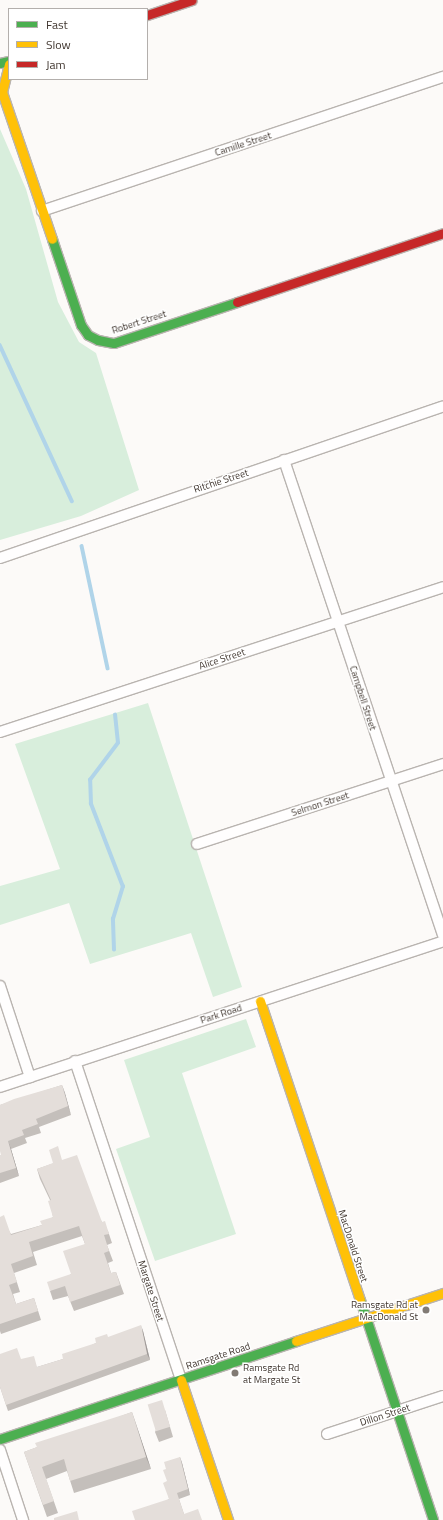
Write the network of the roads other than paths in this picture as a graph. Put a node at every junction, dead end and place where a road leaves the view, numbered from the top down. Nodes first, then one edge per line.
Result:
1 (192, 0) edge
2 (148, 15) edge
3 (8, 67) edge
4 (443, 77) edge
5 (1, 91) edge
6 (42, 211) junction
7 (443, 234) edge
8 (443, 406) edge
9 (284, 460) junction
10 (0, 558) edge
11 (443, 587) edge
12 (338, 621) junction
13 (0, 732) edge
14 (443, 764) edge
15 (391, 781) junction
16 (197, 844) dead end
17 (443, 935) edge
18 (443, 941) edge
19 (0, 986) edge
20 (260, 1001) junction
21 (75, 1062) junction
22 (30, 1077) junction
23 (0, 1087) edge
24 (443, 1293) edge
25 (366, 1318) junction
26 (181, 1380) junction
27 (443, 1396) edge
28 (396, 1411) junction
29 (327, 1434) dead end
30 (0, 1439) edge
31 (0, 1450) edge
32 (23, 1520) edge
33 (228, 1520) edge
34 (433, 1520) edge

1 - 2 street
3 - 5 street, Robert Street
4 - 6 street, Camille Street
5 - 6 street, Robert Street
6 - 7 street, Robert Street
8 - 9 street, Ritchie Street
9 - 10 street, Ritchie Street
9 - 12 street, Campbell Street
11 - 12 street, Alice Street
12 - 13 street, Alice Street
12 - 15 street, Campbell Street
14 - 15 street, Selmon Street
15 - 16 street, Selmon Street
15 - 17 street, Campbell Street
18 - 20 street, Park Road
19 - 22 street
20 - 21 street, Park Road
20 - 25 street, MacDonald Street
21 - 22 street, Park Road
21 - 26 street, Margate Street
22 - 23 street, Park Road
24 - 25 street, Ramsgate Road
25 - 26 street, Ramsgate Road
25 - 28 street, MacDonald Street
26 - 30 street, Ramsgate Road
26 - 33 street, Margate Street
27 - 28 street, Dillon Street
28 - 29 street, Dillon Street
28 - 34 street, MacDonald Street
31 - 32 street

